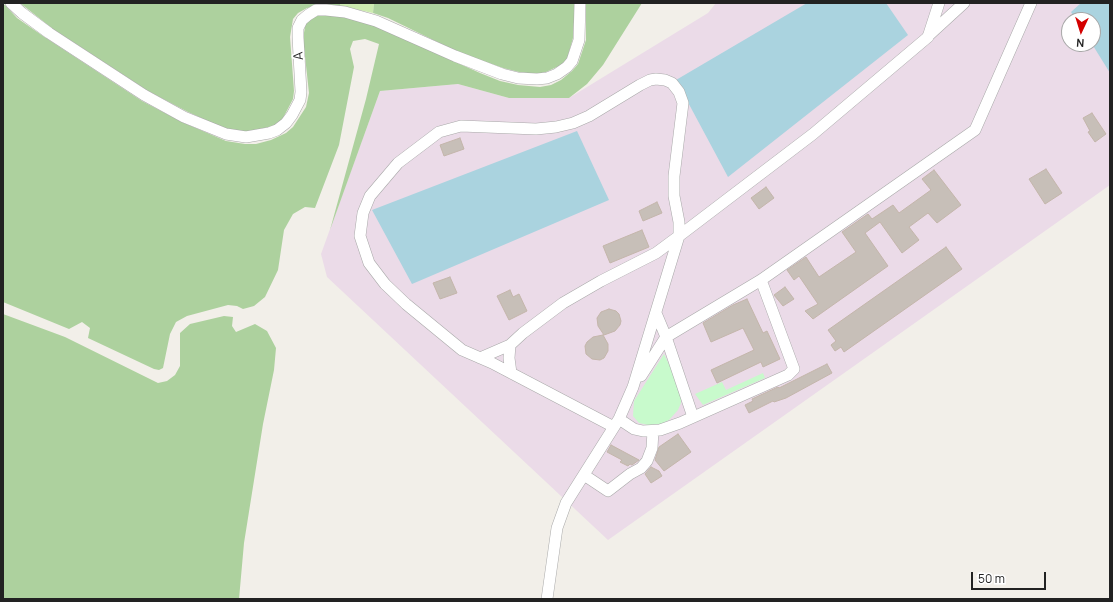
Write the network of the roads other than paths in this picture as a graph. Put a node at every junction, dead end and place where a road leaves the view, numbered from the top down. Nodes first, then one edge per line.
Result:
1 (11, 3) edge
2 (580, 3) edge
3 (939, 3) edge
4 (964, 3) edge
5 (1031, 3) edge
6 (928, 36) junction
7 (679, 236) junction
8 (761, 280) junction
9 (656, 313) junction
10 (666, 337) junction
11 (510, 345) junction
12 (480, 358) junction
13 (511, 373) junction
14 (633, 387) junction
15 (693, 417) junction
16 (617, 423) junction
17 (653, 431) junction
18 (584, 475) junction
19 (547, 599) edge

1 - 2 street, A
3 - 6 street
4 - 6 street
5 - 8 street
6 - 7 street
7 - 9 street
7 - 11 street
7 - 12 street
8 - 10 street
8 - 15 street
9 - 10 street
9 - 14 street
10 - 14 street
10 - 15 street
11 - 12 street
11 - 13 street
12 - 13 street
13 - 16 street
14 - 16 street
15 - 17 street
16 - 17 street
16 - 18 street
17 - 18 street
18 - 19 street

